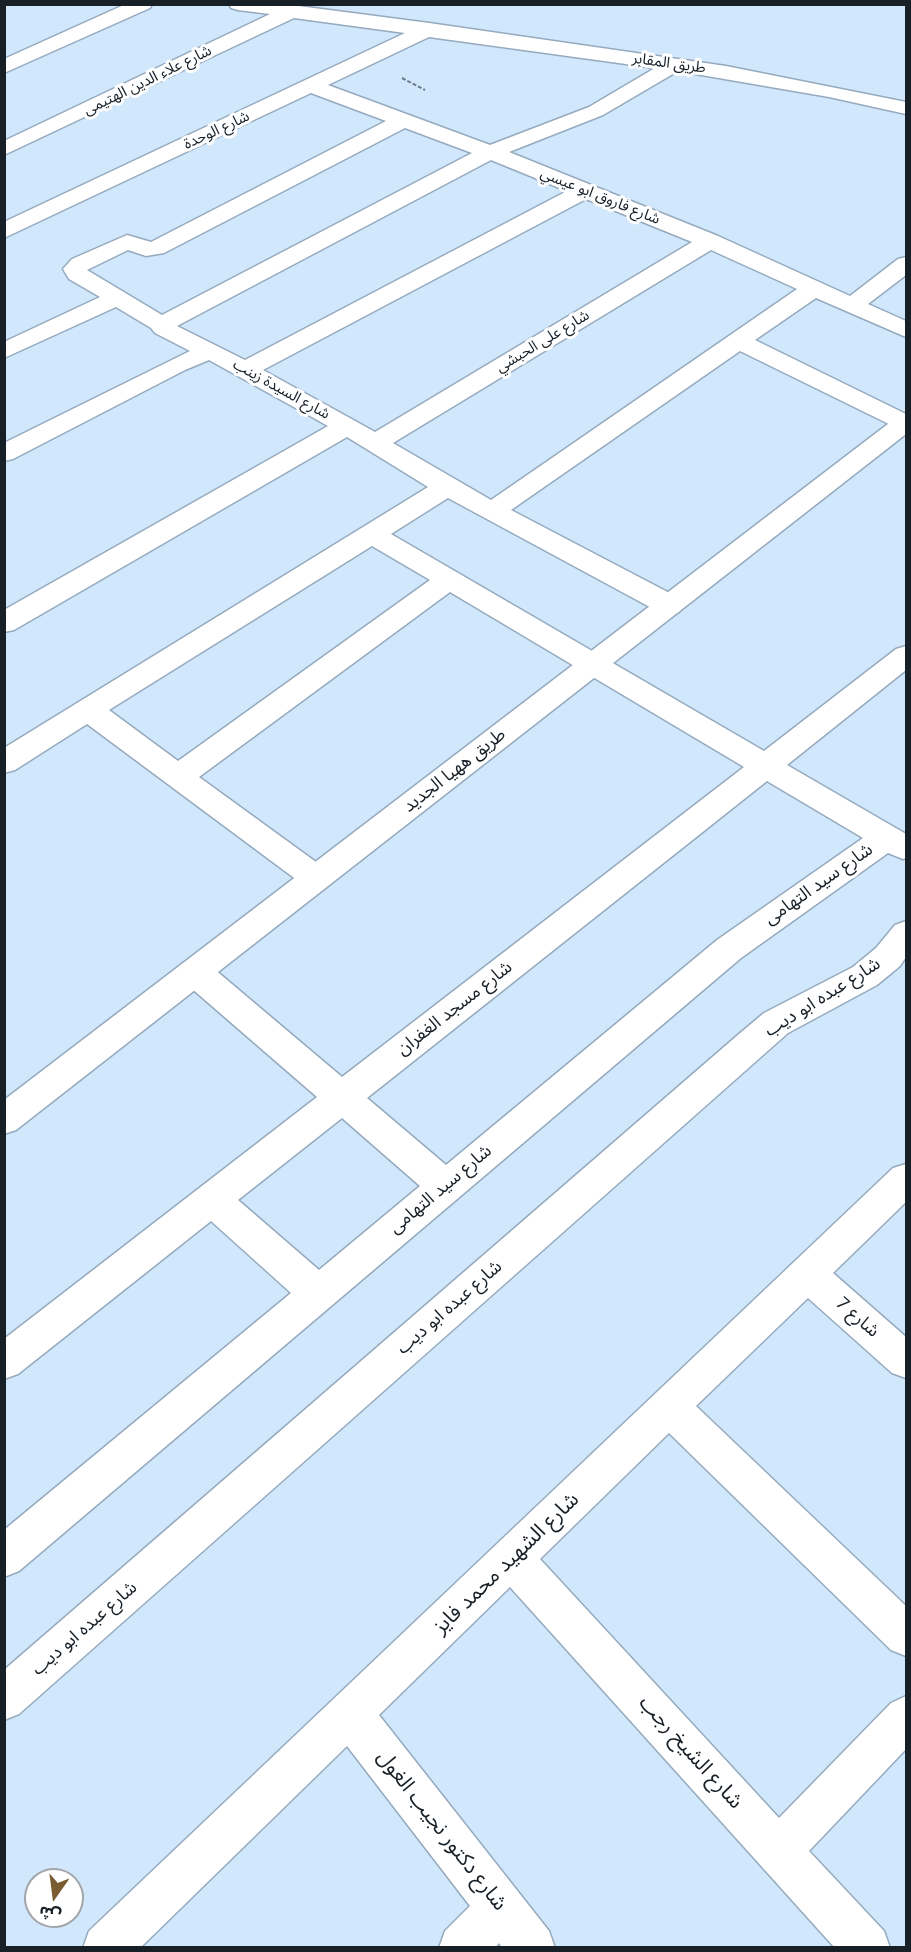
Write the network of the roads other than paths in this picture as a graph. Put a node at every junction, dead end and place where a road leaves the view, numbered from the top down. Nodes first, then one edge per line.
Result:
1 (143, 4) edge
2 (238, 4) edge
3 (370, 4) edge
4 (290, 12) junction
5 (340, 19) junction
6 (429, 29) junction
7 (675, 64) junction
8 (4, 67) edge
9 (312, 86) junction
10 (906, 108) edge
11 (404, 120) junction
12 (4, 149) edge
13 (490, 153) junction
14 (585, 191) junction
15 (7, 226) edge
16 (710, 241) junction
17 (906, 264) edge
18 (814, 288) junction
19 (117, 298) junction
20 (852, 305) junction
21 (163, 325) junction
22 (906, 330) edge
23 (737, 340) junction
24 (4, 351) edge
25 (210, 351) junction
26 (245, 370) junction
27 (906, 422) edge
28 (346, 426) junction
29 (376, 442) junction
30 (4, 453) edge
31 (447, 487) junction
32 (494, 510) junction
33 (372, 534) junction
34 (449, 580) junction
35 (669, 605) junction
36 (4, 623) edge
37 (906, 656) edge
38 (592, 665) junction
39 (89, 710) junction
40 (4, 762) edge
41 (765, 767) junction
42 (178, 777) junction
43 (897, 843) edge
44 (316, 878) junction
45 (906, 934) edge
46 (195, 972) junction
47 (343, 1098) junction
48 (4, 1120) edge
49 (906, 1179) edge
50 (446, 1186) junction
51 (213, 1200) junction
52 (808, 1275) junction
53 (318, 1293) junction
54 (906, 1361) edge
55 (4, 1362) edge
56 (669, 1406) junction
57 (4, 1557) edge
58 (512, 1558) junction
59 (906, 1635) edge
60 (4, 1700) edge
61 (350, 1714) junction
62 (906, 1718) edge
63 (779, 1850) junction
64 (501, 1907) junction
65 (106, 1947) edge
66 (462, 1947) edge
67 (532, 1947) edge
68 (867, 1947) edge

1 - 8 street
2 - 4 street, طريق المقابر
3 - 5 street
4 - 5 street, طريق المقابر
4 - 12 street, شارع علاء الدين الهتيمى
5 - 6 street, طريق المقابر
6 - 7 street, طريق المقابر
6 - 9 street, شارع الوحدة
7 - 10 street, طريق المقابر
7 - 13 street
9 - 11 street, شارع فاروق ابو عيسي
9 - 15 street, شارع الوحدة
11 - 13 street, شارع فاروق ابو عيسي
11 - 19 street, شارع السيدة زينب
13 - 14 street, شارع فاروق ابو عيسي
13 - 21 street
14 - 16 street, شارع فاروق ابو عيسي
14 - 26 street
16 - 18 street, شارع فاروق ابو عيسي
16 - 29 street, شارع على الحبشي
17 - 20 street
18 - 20 street, شارع فاروق ابو عيسي
18 - 23 street
19 - 21 street, شارع السيدة زينب
19 - 24 street
20 - 22 street, شارع فاروق ابو عيسي
21 - 25 street, شارع السيدة زينب
23 - 27 street
23 - 32 street
25 - 26 street, شارع السيدة زينب
25 - 30 street
26 - 28 street, شارع السيدة زينب
27 - 35 street, طريق ههيا الجديد
28 - 29 street, شارع السيدة زينب
28 - 36 street
29 - 31 street, شارع السيدة زينب
31 - 32 street, شارع السيدة زينب
31 - 33 street
32 - 35 street, شارع السيدة زينب
33 - 34 street
33 - 39 street
34 - 38 street
34 - 42 street
35 - 38 street, طريق ههيا الجديد
37 - 41 street, شارع مسجد الغفران
38 - 41 street
38 - 44 street, طريق ههيا الجديد
39 - 40 street
39 - 42 street
41 - 43 street
41 - 47 street, شارع مسجد الغفران
42 - 44 street
43 - 50 street, شارع سيد التهامى
44 - 46 street, طريق ههيا الجديد
45 - 60 street, شارع عبده ابو ديب
46 - 47 street
46 - 48 street, طريق ههيا الجديد
47 - 50 street
47 - 51 street, شارع مسجد الغفران
49 - 52 street, شارع الشهيد محمد فايز
50 - 53 street, شارع سيد التهامى
51 - 53 street
51 - 55 street, شارع مسجد الغفران
52 - 54 street, شارع 7
52 - 56 street, شارع الشهيد محمد فايز
53 - 57 street, شارع سيد التهامى
56 - 58 street, شارع الشهيد محمد فايز
56 - 59 street
58 - 61 street, شارع الشهيد محمد فايز
58 - 63 street, شارع الشيخ رجب
61 - 64 street, شارع دكتور نجيب الغول
61 - 65 street, شارع الشهيد محمد فايز
62 - 63 street
63 - 68 street, شارع الشيخ رجب
64 - 66 street
64 - 67 street, شارع دكتور نجيب الغول

